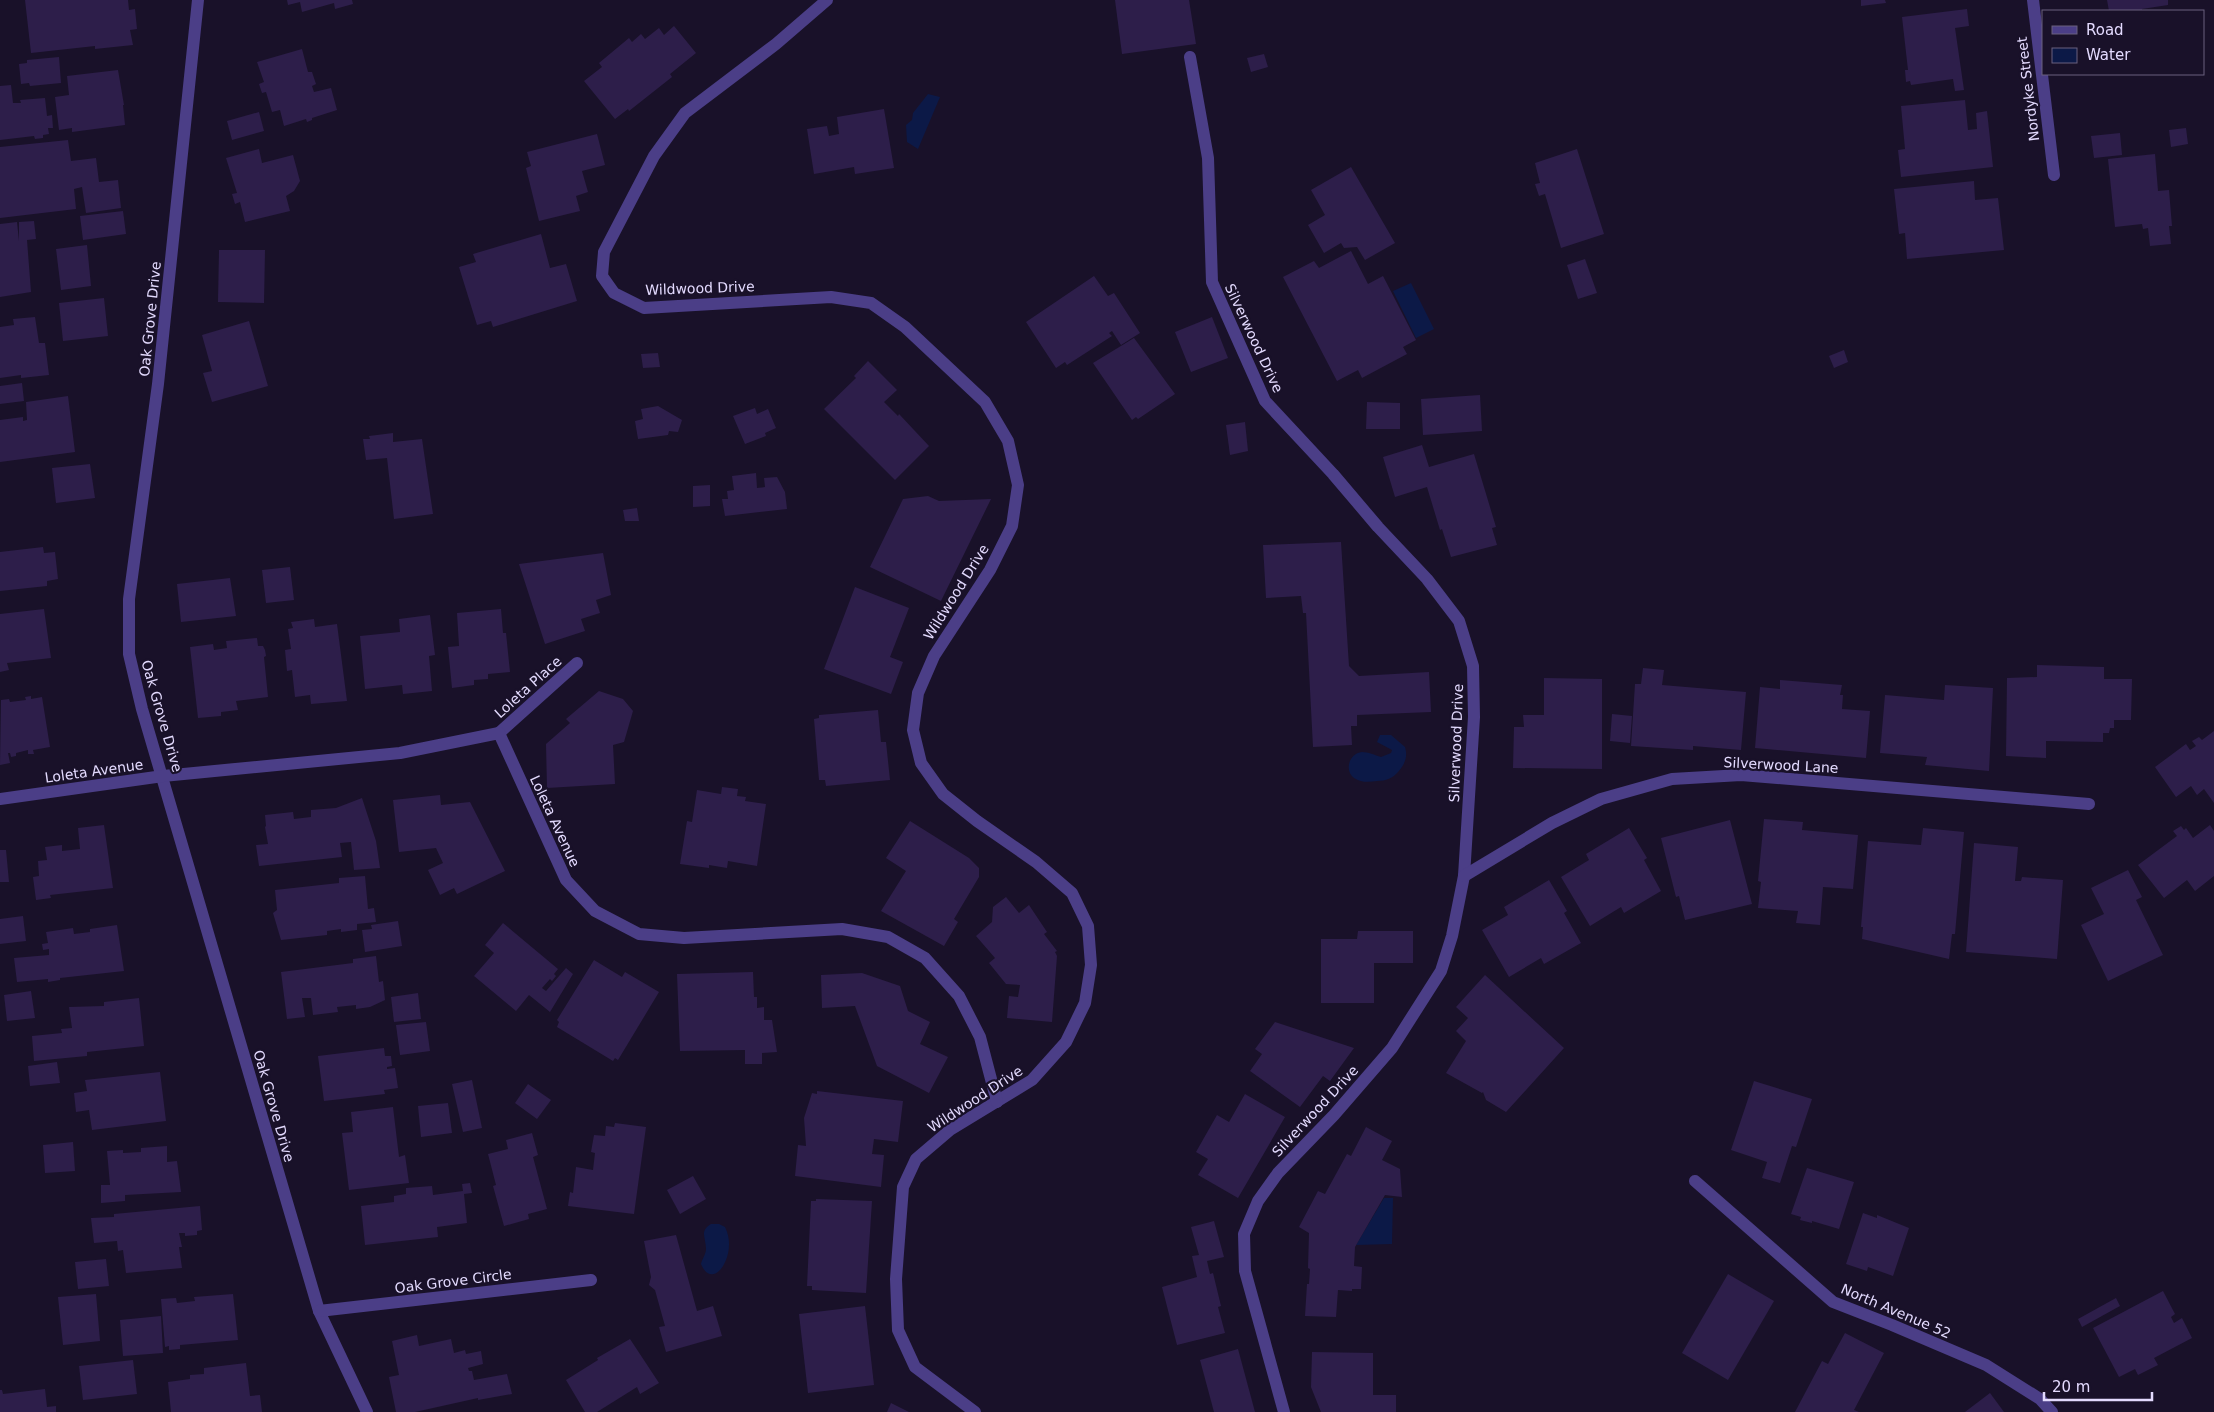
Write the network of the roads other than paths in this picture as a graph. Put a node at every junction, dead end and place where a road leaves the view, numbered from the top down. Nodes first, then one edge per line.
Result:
1 (198, 0) edge
2 (826, 0) edge
3 (2033, 0) edge
4 (1190, 57) dead end
5 (2054, 175) dead end
6 (578, 663) dead end
7 (499, 733) junction
8 (163, 776) junction
9 (0, 799) edge
10 (2088, 804) dead end
11 (1464, 876) junction
12 (997, 1102) junction
13 (1695, 1181) dead end
14 (590, 1280) dead end
15 (319, 1311) junction
16 (367, 1412) edge
17 (974, 1412) edge
18 (1284, 1412) edge
19 (2052, 1412) edge

1 - 8 street, Oak Grove Drive
2 - 12 street, Wildwood Drive
3 - 5 street, Nordyke Street
4 - 11 street, Silverwood Drive
6 - 7 street, Loleta Place
7 - 8 street, Loleta Avenue
7 - 12 street, Loleta Avenue
8 - 9 street, Loleta Avenue
8 - 15 street, Oak Grove Drive
10 - 11 street, Silverwood Lane
11 - 18 street, Silverwood Drive
12 - 17 street, Wildwood Drive
13 - 19 street, North Avenue 52
14 - 15 street, Oak Grove Circle
15 - 16 street, Oak Grove Drive

